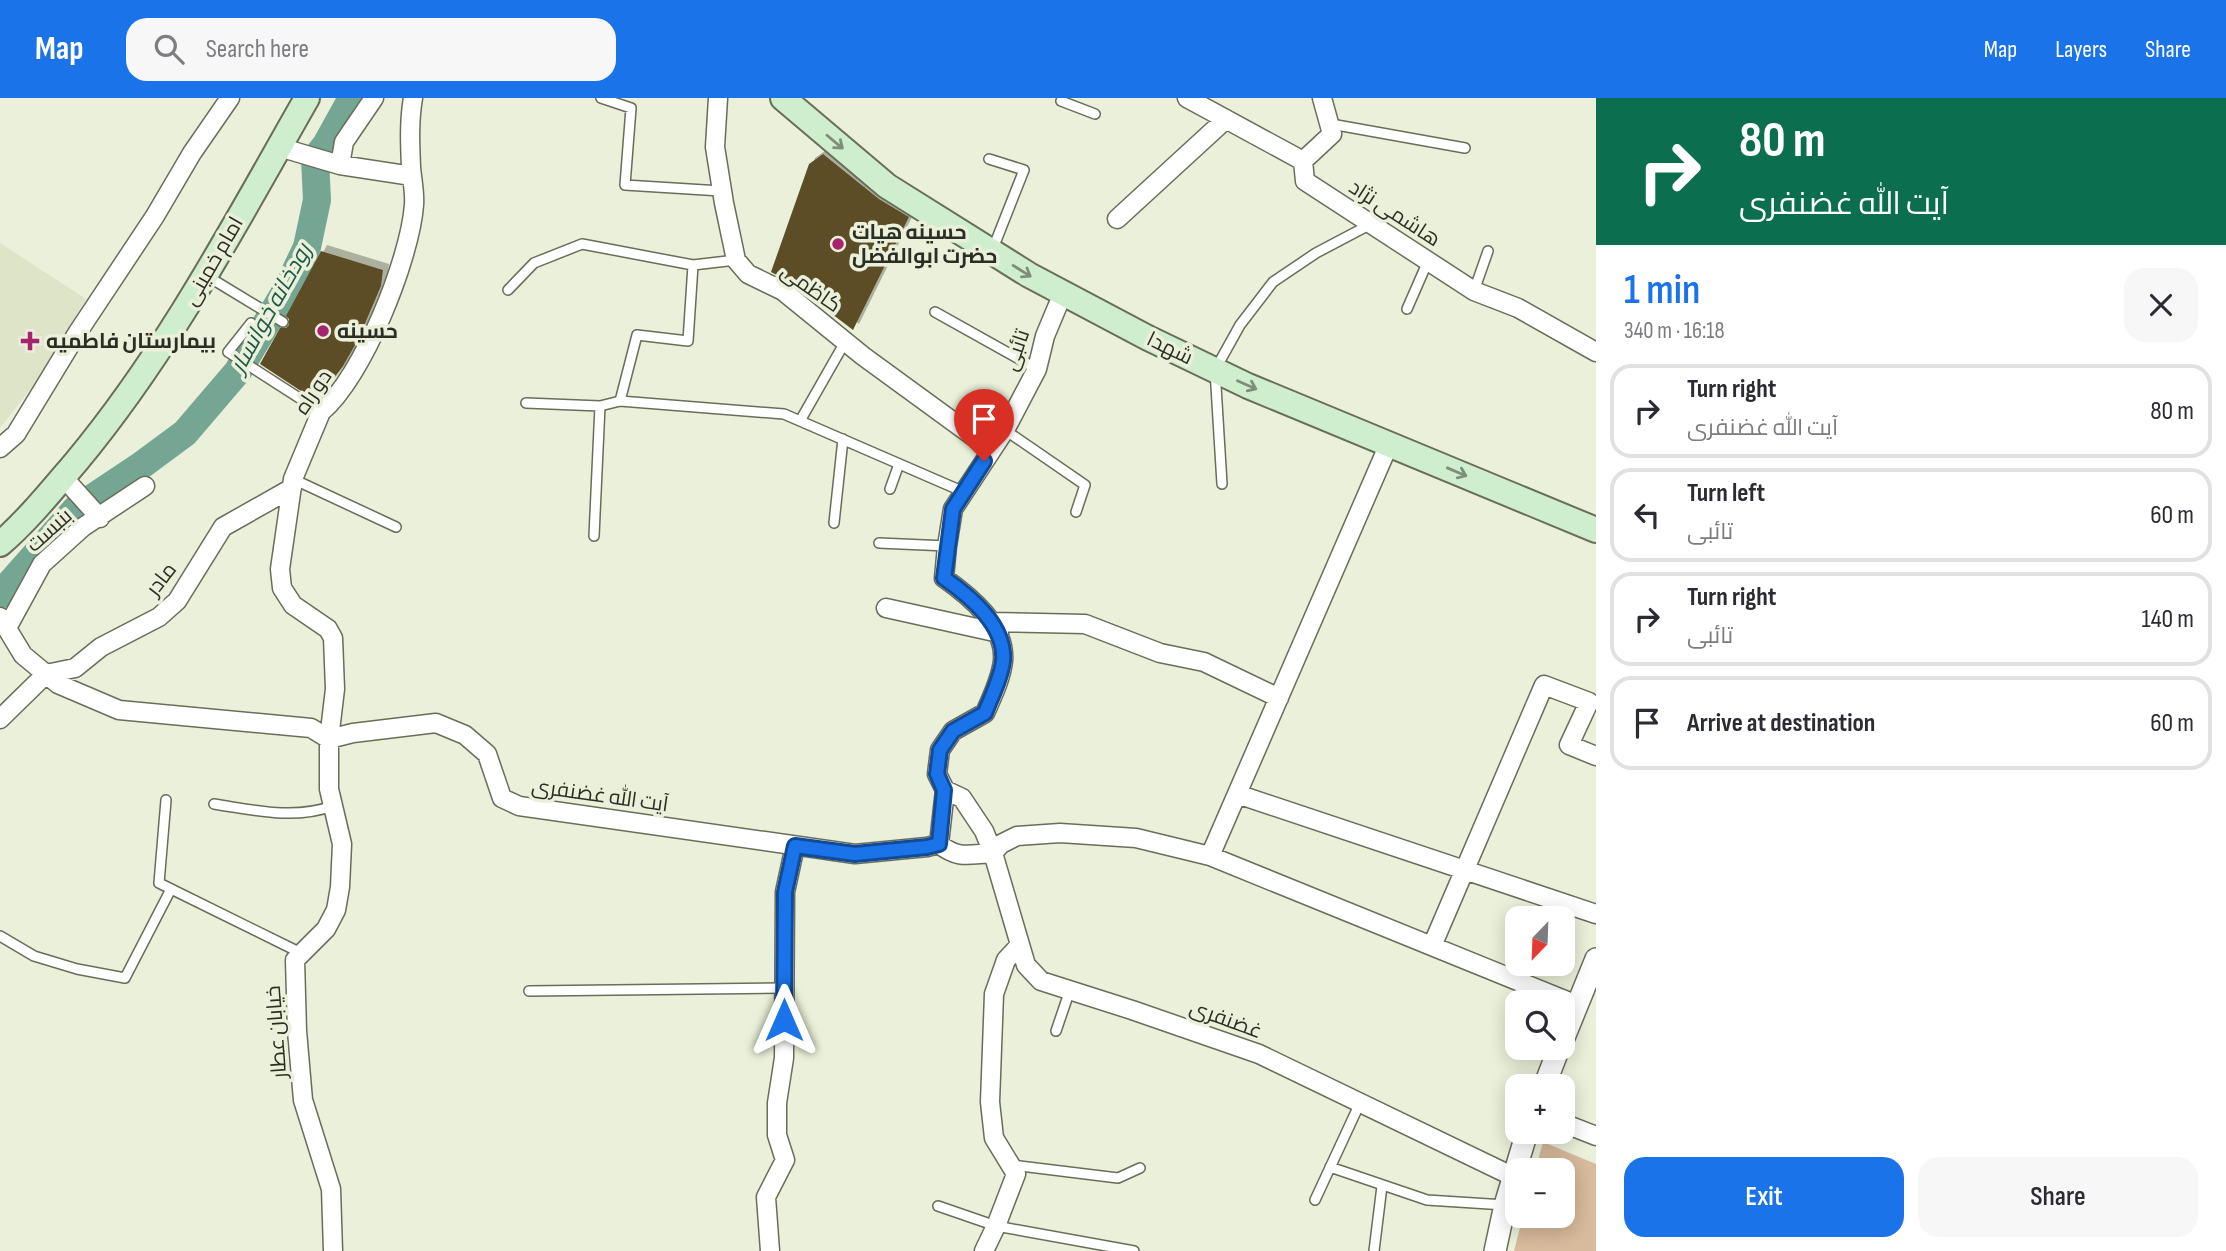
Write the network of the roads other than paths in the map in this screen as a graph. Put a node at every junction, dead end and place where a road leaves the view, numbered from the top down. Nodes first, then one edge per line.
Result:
1 (230, 98) edge
2 (307, 98) edge
3 (374, 98) edge
4 (414, 98) edge
5 (601, 98) edge
6 (718, 98) edge
7 (783, 98) edge
8 (1187, 98) edge
9 (1322, 98) edge
10 (1060, 99) edge
11 (1096, 114) dead end
12 (1226, 119) junction
13 (1331, 124) junction
14 (279, 147) junction
15 (1465, 148) dead end
16 (989, 159) dead end
17 (1303, 161) junction
18 (335, 163) junction
19 (412, 176) junction
20 (722, 191) junction
21 (1117, 219) dead end
22 (1371, 224) junction
23 (1488, 251) dead end
24 (992, 252) junction
25 (736, 260) junction
26 (1428, 261) junction
27 (693, 265) junction
28 (205, 275) junction
29 (508, 290) dead end
30 (1474, 291) junction
31 (1063, 293) junction
32 (1407, 309) dead end
33 (935, 312) dead end
34 (283, 322) dead end
35 (251, 323) dead end
36 (845, 342) junction
37 (1596, 352) edge
38 (1037, 369) junction
39 (1216, 370) junction
40 (620, 401) junction
41 (526, 403) dead end
42 (600, 406) junction
43 (321, 412) junction
44 (800, 421) junction
45 (1000, 437) junction
46 (843, 439) junction
47 (1389, 443) junction
48 (0, 448) edge
49 (899, 464) junction
50 (63, 477) junction
51 (292, 484) junction
52 (1222, 484) dead end
53 (145, 486) dead end
54 (890, 489) dead end
55 (964, 492) junction
56 (1076, 512) dead end
57 (100, 518) junction
58 (834, 523) dead end
59 (396, 527) dead end
60 (1596, 530) edge
61 (594, 536) dead end
62 (880, 542) dead end
63 (0, 544) edge
64 (947, 546) junction
65 (886, 608) dead end
66 (3, 622) edge
67 (995, 627) junction
68 (46, 674) junction
69 (1279, 698) junction
70 (0, 719) edge
71 (329, 739) junction
72 (1596, 756) edge
73 (944, 790) junction
74 (1237, 794) junction
75 (166, 800) dead end
76 (214, 804) dead end
77 (333, 806) junction
78 (933, 845) junction
79 (795, 846) junction
80 (993, 853) junction
81 (1210, 856) junction
82 (1465, 870) junction
83 (171, 888) junction
84 (1596, 914) edge
85 (0, 936) edge
86 (1020, 945) junction
87 (1432, 946) junction
88 (301, 953) junction
89 (1596, 959) edge
90 (784, 988) junction
91 (529, 990) dead end
92 (1070, 990) junction
93 (1585, 999) edge
94 (1575, 1018) edge
95 (1056, 1031) dead end
96 (1360, 1103) junction
97 (1575, 1128) edge
98 (1596, 1136) edge
99 (1012, 1166) junction
100 (1330, 1167) junction
101 (1140, 1168) dead end
102 (1505, 1173) edge
103 (1382, 1186) junction
104 (1315, 1200) dead end
105 (1505, 1205) joint
106 (938, 1206) dead end
107 (996, 1226) junction
108 (333, 1251) edge
109 (770, 1251) edge
110 (984, 1251) edge
111 (1134, 1251) edge
112 (1374, 1251) edge
113 (1495, 1251) edge

1 - 48 street
2 - 14 main road, امام خمینی
3 - 18 street
4 - 19 street, دو راه
5 - 20 lane
6 - 20 street
7 -> 24 main road, شهدا
8 - 12 street
9 - 13 street
10 - 11 lane
12 - 17 street
12 - 21 street
13 - 15 lane
13 - 17 street
14 - 18 street
14 - 28 main road, امام خمینی
16 - 24 lane
17 - 22 street, هاشمی نژاد
18 - 19 street
19 - 43 street, دو راه
20 - 25 street
22 - 26 street, هاشمی نژاد
22 - 39 lane
23 - 30 lane
24 -> 31 main road, شهدا
25 - 27 lane
25 - 36 street, کاظمی
26 - 30 street, هاشمی نژاد
26 - 32 lane
27 - 29 lane
27 - 40 lane
28 - 34 lane
28 - 50 main road, امام خمینی
30 - 37 street, هاشمی نژاد
31 - 38 street, تائبی
31 - 39 main road, شهدا
33 - 38 lane
35 - 43 lane
36 - 44 lane
36 - 45 street, کاظمی
38 - 45 street, تائبی
39 -> 47 main road, شهدا
39 - 52 lane
40 - 42 lane
40 - 44 lane
41 - 42 lane
42 - 61 lane
43 - 51 street, دو راه
44 - 46 lane
45 - 55 street, تائبی
45 - 56 lane
46 - 49 lane
46 - 58 lane
47 -> 60 main road, شهدا
47 - 69 street
49 - 54 lane
49 - 55 lane
50 - 57 street
50 - 63 main road, امام خمینی
51 - 59 lane
51 - 68 street, مادر
51 - 71 street, دو راه
53 - 57 street, بنبست
55 - 64 street, تائبی
57 - 66 street, بنبست
62 - 64 lane
64 - 67 street, تائبی
65 - 67 street
66 - 68 street
67 - 69 street
67 - 73 street
68 - 70 street
68 - 71 street
69 - 74 street
71 - 77 street
71 - 79 street, آیت الله غضنفری
72 - 82 street
73 - 78 street
73 - 80 street, غضنفری
74 - 81 street
74 - 82 street
75 - 83 lane
76 - 77 lane
77 - 88 street
78 - 79 street, آیت الله غضنفری
78 - 80 street
79 - 90 street
80 - 81 street
80 - 86 street, غضنفری
81 - 87 street
82 - 84 street
82 - 87 street
83 - 85 lane
83 - 88 lane
86 - 92 street, غضنفری
86 - 99 street
87 - 93 street
88 - 108 street, خیابان عطار
89 - 93 street
90 - 91 lane
90 - 109 street
92 - 95 lane
92 - 96 street, غضنفری
93 - 94 street
96 - 100 lane
96 - 102 street, غضنفری
97 - 98 street
99 - 101 lane
99 - 107 street
100 - 103 lane
100 - 104 lane
103 - 105 lane
103 - 112 lane
105 - 113 street
106 - 107 lane
107 - 110 street
107 - 111 lane

